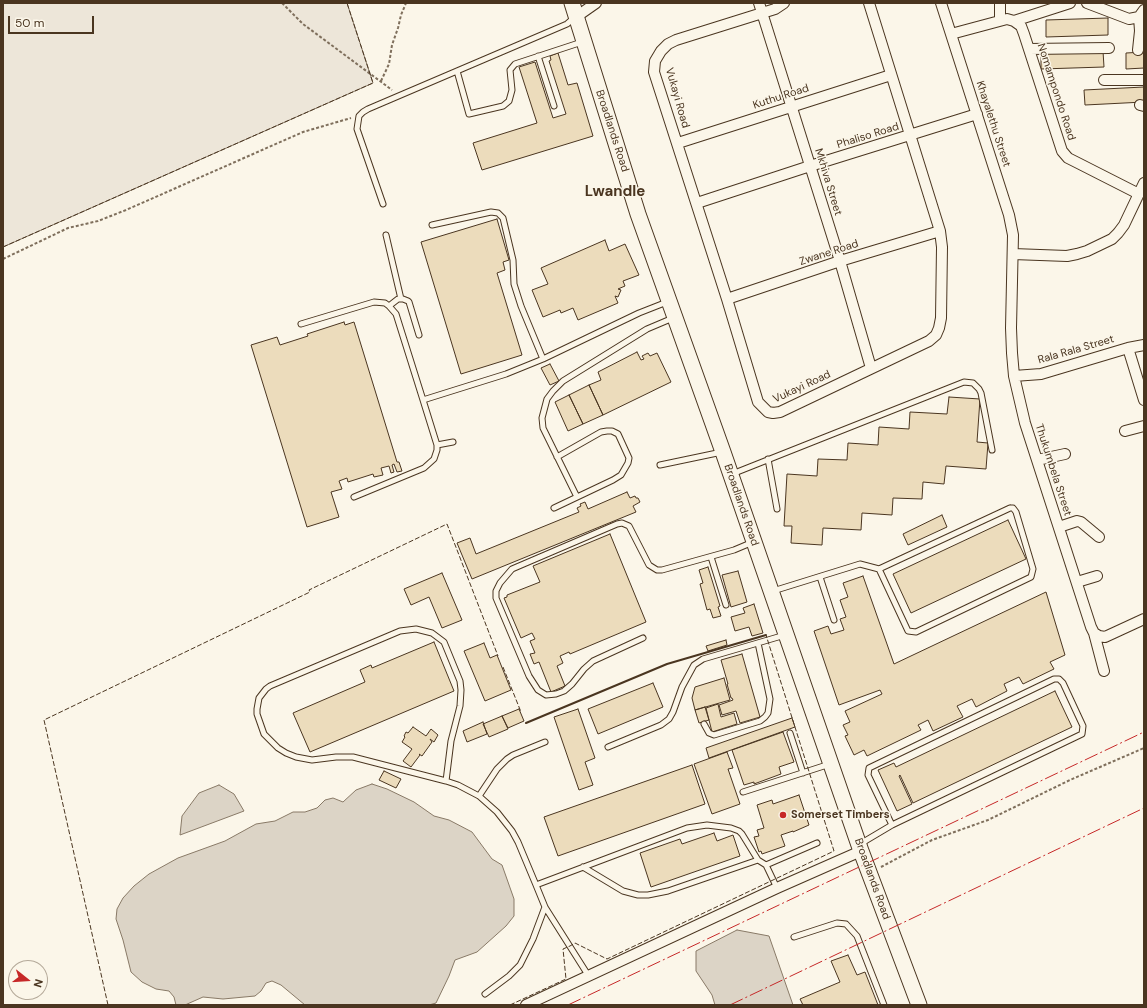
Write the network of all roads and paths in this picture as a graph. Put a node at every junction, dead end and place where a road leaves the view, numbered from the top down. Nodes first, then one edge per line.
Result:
1 (282, 3) edge
2 (406, 3) edge
3 (596, 3) edge
4 (784, 3) edge
5 (869, 3) edge
6 (941, 3) edge
7 (1000, 3) edge
8 (1070, 3) edge
9 (1087, 3) edge
10 (761, 8) edge
11 (574, 10) edge
12 (1141, 14) edge
13 (1000, 20) junction
14 (1014, 21) junction
15 (951, 34) junction
16 (583, 42) junction
17 (1109, 48) dead end
18 (1030, 49) junction
19 (1138, 50) dead end
20 (538, 56) junction
21 (457, 71) junction
22 (891, 75) junction
23 (1104, 80) dead end
24 (1144, 80) edge
25 (380, 81) junction
26 (399, 95) junction
27 (554, 106) dead end
28 (792, 106) junction
29 (977, 114) junction
30 (359, 116) junction
31 (911, 135) junction
32 (678, 143) junction
33 (810, 166) junction
34 (1144, 183) edge
35 (1139, 194) junction
36 (697, 203) junction
37 (383, 204) dead end
38 (432, 225) dead end
39 (940, 231) junction
40 (386, 235) dead end
41 (1013, 254) junction
42 (3, 259) edge
43 (840, 261) junction
44 (401, 299) junction
45 (727, 299) junction
46 (670, 301) junction
47 (389, 306) junction
48 (675, 317) junction
49 (301, 324) dead end
50 (418, 335) dead end
51 (1144, 344) edge
52 (1128, 348) junction
53 (543, 359) junction
54 (871, 368) junction
55 (1014, 376) junction
56 (423, 400) junction
57 (1144, 400) edge
58 (1144, 426) edge
59 (1125, 431) dead end
60 (453, 442) dead end
61 (437, 445) junction
62 (992, 450) dead end
63 (723, 452) junction
64 (1065, 454) dead end
65 (557, 456) junction
66 (768, 459) junction
67 (1037, 460) junction
68 (660, 465) dead end
69 (731, 474) junction
70 (354, 497) dead end
71 (577, 497) junction
72 (554, 508) dead end
73 (777, 509) dead end
74 (1059, 527) junction
75 (1099, 537) dead end
76 (754, 542) junction
77 (711, 557) junction
78 (879, 569) junction
79 (820, 576) junction
80 (1097, 576) dead end
81 (1077, 582) junction
82 (770, 591) junction
83 (726, 605) dead end
84 (1144, 619) edge
85 (834, 620) dead end
86 (1094, 633) junction
87 (786, 634) junction
88 (643, 638) dead end
89 (758, 643) junction
90 (1104, 671) dead end
91 (704, 724) dead end
92 (790, 733) dead end
93 (545, 742) dead end
94 (608, 747) dead end
95 (1144, 748) edge
96 (831, 764) junction
97 (802, 773) junction
98 (446, 782) junction
99 (743, 792) dead end
100 (479, 796) junction
101 (892, 825) junction
102 (817, 843) dead end
103 (860, 848) junction
104 (758, 860) junction
105 (766, 865) junction
106 (584, 867) junction
107 (870, 873) junction
108 (536, 885) junction
109 (777, 888) junction
110 (545, 907) junction
111 (794, 937) dead end
112 (588, 975) junction
113 (485, 994) dead end
114 (526, 1005) edge
115 (884, 1005) edge
116 (919, 1005) edge

1 - 25 path
2 - 25 path
3 - 11 street
4 - 10 street, Vukayi Road
5 - 22 street, Vukayi Road
6 - 15 street, Khayalethu Street
7 - 13 street
8 - 14 street
9 - 12 street
10 - 28 street, Mkhiva Street
10 - 32 street, Vukayi Road
11 - 16 main road, Broadlands Road
11 - 21 lane
12 - 19 street
13 - 14 street
13 - 15 street
14 - 18 street, Nomampondo Road
15 - 29 street, Khayalethu Street
16 - 20 lane
16 - 46 main road, Broadlands Road
17 - 18 street
18 - 35 street, Nomampondo Road
20 - 21 lane
20 - 27 lane
21 - 26 lane
22 - 28 street, Kuthu Road
22 - 31 street, Vukayi Road
23 - 24 street
25 - 26 path
26 - 30 lane
28 - 32 street, Kuthu Road
28 - 33 street, Mkhiva Street
29 - 31 street, Phaliso Road
29 - 41 street, Khayalethu Street
30 - 37 lane
30 - 42 path
31 - 33 street, Phaliso Road
31 - 39 street, Vukayi Road
32 - 36 street, Vukayi Road
33 - 36 street, Phaliso Road
33 - 43 street, Mkhiva Street
34 - 35 street
35 - 41 street
36 - 45 street, Vukayi Road
38 - 53 lane
39 - 43 street, Zwane Road
39 - 54 street, Vukayi Road
40 - 44 lane
41 - 55 street, Thukumbela Street
43 - 45 street, Zwane Road
43 - 54 street, Mkhiva Street
44 - 47 lane
44 - 50 lane
45 - 54 street, Vukayi Road
46 - 48 main road, Broadlands Road
46 - 53 lane
47 - 49 lane
47 - 56 lane
48 - 63 main road, Broadlands Road
48 - 65 lane
51 - 52 street, Rala Rala Street
52 - 55 street, Rala Rala Street
52 - 57 street
53 - 56 lane
55 - 67 street, Thukumbela Street
56 - 61 lane
58 - 59 street
60 - 61 lane
61 - 70 lane
62 - 66 lane
63 - 68 lane
63 - 69 main road, Broadlands Road
64 - 67 street
65 - 71 lane
65 - 71 lane
66 - 69 lane
66 - 73 lane
67 - 74 street, Thukumbela Street
69 - 76 main road, Broadlands Road
71 - 72 lane
74 - 75 street
74 - 81 street, Thukumbela Street
76 - 77 lane
76 - 82 main road, Broadlands Road
77 - 83 lane
77 - 88 lane
78 - 78 lane
78 - 79 lane
79 - 82 lane
79 - 85 lane
80 - 81 street
81 - 86 street, Thukumbela Street
82 - 87 main road, Broadlands Road
84 - 86 street
86 - 90 street, Thukumbela Street
87 - 89 lane
87 - 96 main road, Broadlands Road
89 - 91 lane
89 - 94 lane
92 - 97 lane
93 - 100 lane
95 - 107 path
96 - 97 lane
96 - 103 main road, Broadlands Road
97 - 99 lane
98 - 98 lane
98 - 100 lane
100 - 108 lane
101 - 101 lane
101 - 103 lane
102 - 105 lane
103 - 107 main road, Broadlands Road
103 - 109 street
104 - 105 lane
104 - 106 lane
104 - 106 lane
105 - 109 lane
106 - 108 lane
107 - 116 main road, Broadlands Road
108 - 110 lane
109 - 112 street
110 - 112 lane
110 - 113 lane
111 - 115 lane
112 - 114 street

